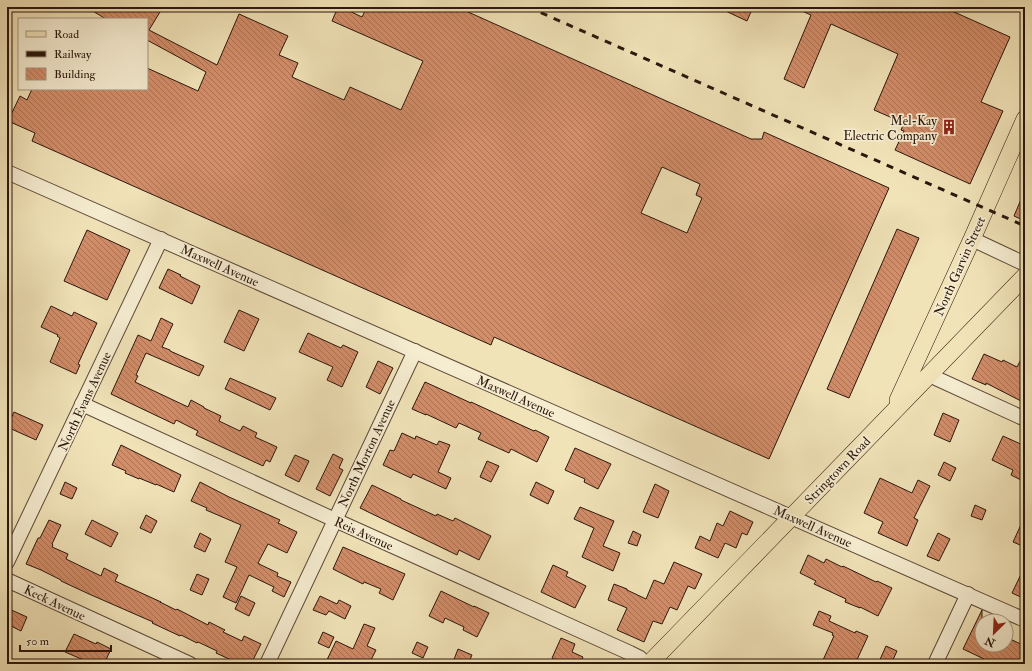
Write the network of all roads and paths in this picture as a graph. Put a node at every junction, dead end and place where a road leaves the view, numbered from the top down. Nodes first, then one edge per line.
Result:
1 (1025, 119) edge
2 (7, 172) edge
3 (161, 239) junction
4 (972, 239) junction
5 (1025, 264) edge
6 (1025, 276) edge
7 (415, 351) junction
8 (929, 376) junction
9 (82, 404) junction
10 (893, 412) junction
11 (1025, 419) edge
12 (791, 516) junction
13 (335, 520) junction
14 (7, 562) edge
15 (7, 580) edge
16 (968, 594) junction
17 (1025, 620) edge
18 (652, 662) edge
19 (190, 664) edge
20 (267, 664) edge
21 (934, 664) edge

1 - 4 main road, North Garvin Street
2 - 3 street, Maxwell Avenue
3 - 7 street, Maxwell Avenue
3 - 9 street, North Evans Avenue
4 - 5 street
4 - 10 main road, North Garvin Street
6 - 8 main road, Stringtown Road
7 - 12 street, Maxwell Avenue
7 - 13 street, North Morton Avenue
8 - 10 main road, Stringtown Road
8 - 11 street
9 - 13 street, Reis Avenue
9 - 14 street, North Evans Avenue
10 - 12 main road, Stringtown Road
12 - 16 street, Maxwell Avenue
12 - 18 main road, Stringtown Road
13 - 18 street, Reis Avenue
13 - 20 street, North Morton Avenue
15 - 19 street, Keck Avenue
16 - 17 street, Maxwell Avenue
16 - 21 street

